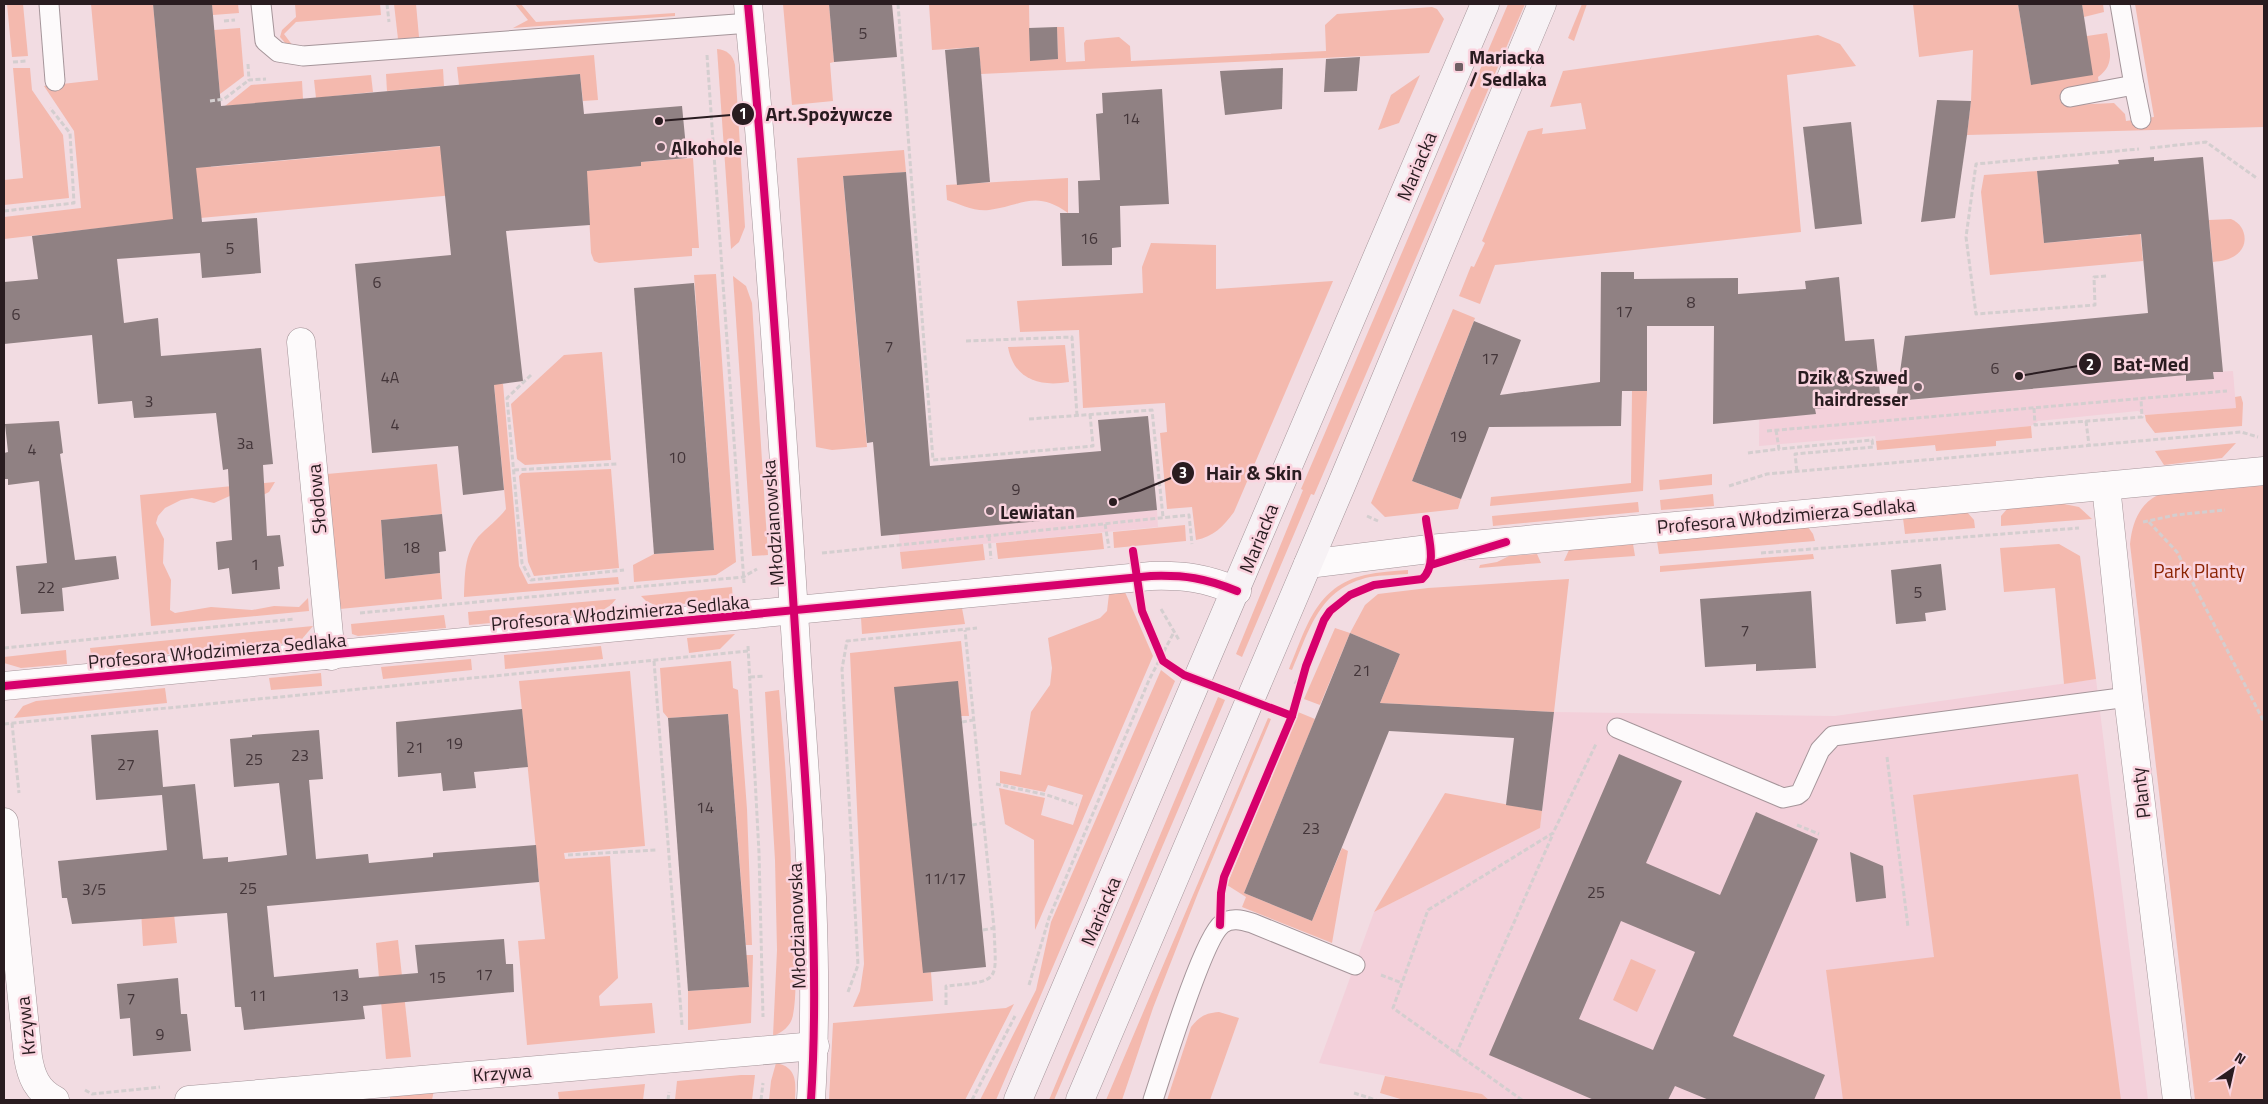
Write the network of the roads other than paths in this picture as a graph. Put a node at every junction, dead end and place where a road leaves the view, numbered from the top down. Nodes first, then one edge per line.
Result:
1 (49, 4) edge
2 (261, 4) edge
3 (1485, 4) edge
4 (1542, 4) edge
5 (2120, 4) edge
6 (749, 13) edge
7 (55, 81) dead end
8 (2134, 85) junction
9 (2070, 97) dead end
10 (2140, 119) dead end
11 (302, 342) dead end
12 (2264, 471) edge
13 (2106, 486) junction
14 (1308, 564) junction
15 (1237, 591) junction
16 (795, 611) junction
17 (331, 656) junction
18 (4, 686) edge
19 (2128, 697) junction
20 (1617, 728) dead end
21 (4, 822) edge
22 (1355, 964) dead end
23 (815, 1046) junction
24 (55, 1100) edge
25 (189, 1100) edge
26 (811, 1100) edge
27 (1018, 1100) edge
28 (1080, 1100) edge
29 (1153, 1100) edge
30 (2177, 1100) edge

1 - 7 lane
2 - 6 lane
3 - 15 main road, Mariacka
4 - 14 main road
5 - 8 lane
6 - 16 street, Młodzianowska
8 - 9 lane
8 - 10 lane
11 - 17 street, Słodowa
12 - 13 street, Profesora Włodzimierza Sedlaka
13 - 14 street, Profesora Włodzimierza Sedlaka
13 - 19 street, Planty
14 - 28 main road
15 - 16 street, Profesora Włodzimierza Sedlaka
15 - 27 main road, Mariacka
16 - 17 street, Profesora Włodzimierza Sedlaka
16 - 23 street, Młodzianowska
17 - 18 street, Profesora Włodzimierza Sedlaka
19 - 20 lane
19 - 30 street, Planty
21 - 24 street, Krzywa
22 - 29 lane
23 - 25 street, Krzywa
23 - 26 street, Młodzianowska

